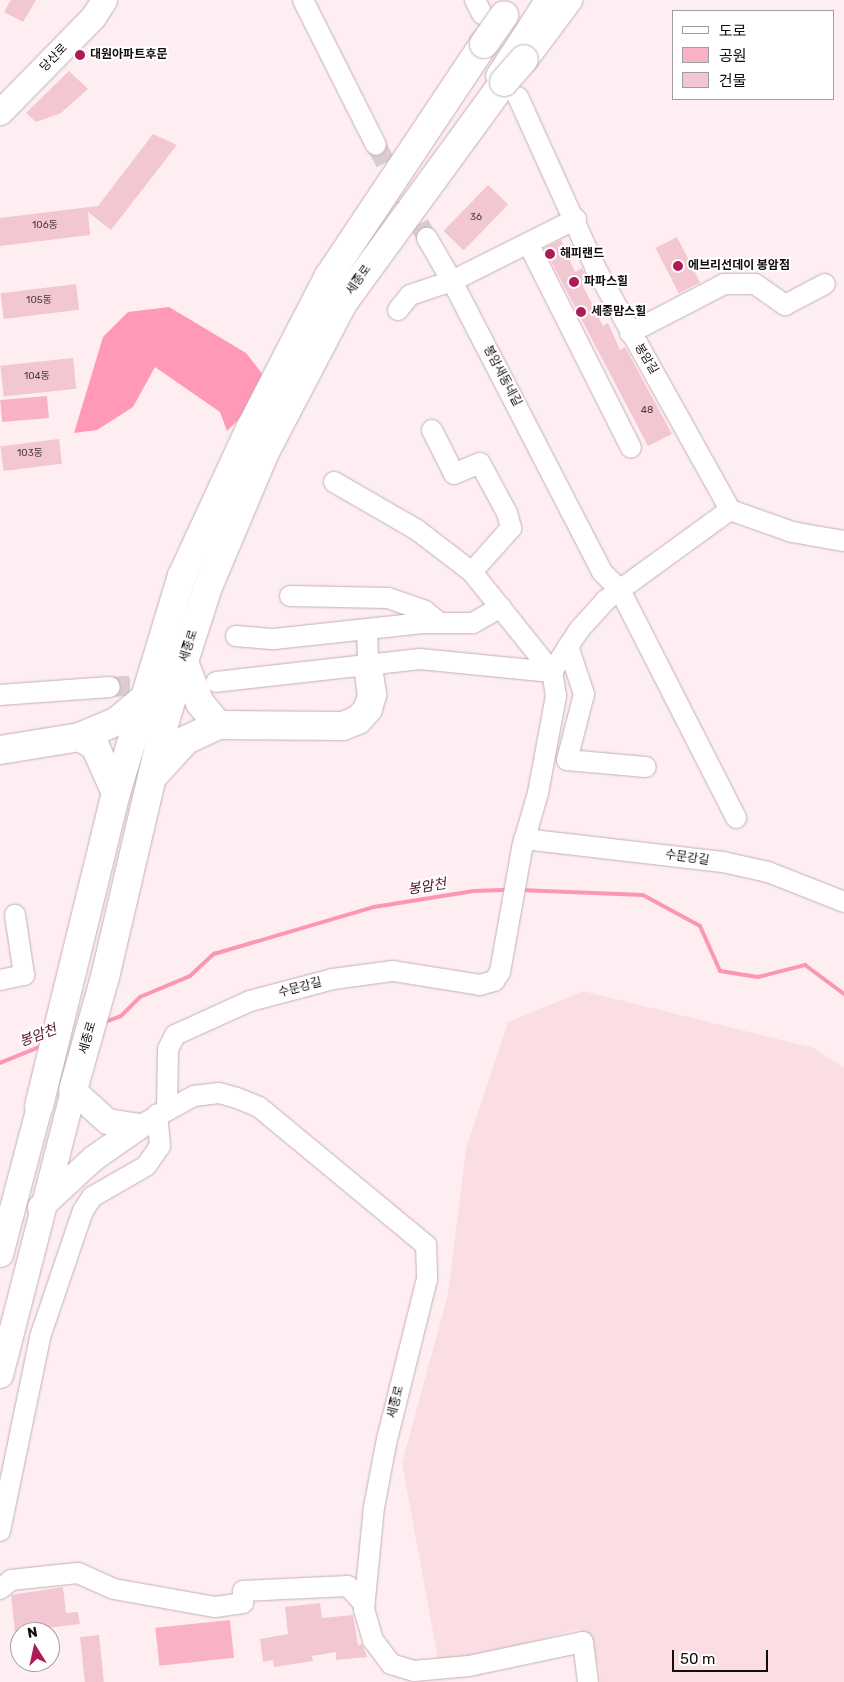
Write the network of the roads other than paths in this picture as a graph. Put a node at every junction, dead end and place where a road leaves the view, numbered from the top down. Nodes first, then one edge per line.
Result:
1 (104, 0) edge
2 (303, 0) edge
3 (546, 0) edge
4 (568, 0) edge
5 (494, 7) edge
6 (511, 89) junction
7 (0, 112) edge
8 (376, 145) tunnel mouth
9 (420, 193) junction
10 (576, 219) junction
11 (428, 238) tunnel mouth
12 (528, 243) junction
13 (452, 282) junction
14 (825, 284) dead end
15 (398, 310) dead end
16 (630, 333) junction
17 (432, 430) dead end
18 (631, 448) dead end
19 (334, 482) dead end
20 (730, 510) junction
21 (844, 541) edge
22 (472, 572) junction
23 (620, 590) junction
24 (290, 596) dead end
25 (501, 607) junction
26 (442, 624) junction
27 (367, 630) junction
28 (236, 636) dead end
29 (568, 646) junction
30 (184, 662) junction
31 (368, 665) junction
32 (552, 672) junction
33 (216, 682) dead end
34 (110, 686) tunnel mouth
35 (0, 694) edge
36 (143, 699) junction
37 (218, 724) junction
38 (80, 737) junction
39 (0, 750) edge
40 (646, 767) dead end
41 (152, 777) junction
42 (116, 793) junction
43 (736, 818) dead end
44 (523, 843) junction
45 (844, 902) edge
46 (15, 916) dead end
47 (0, 980) edge
48 (73, 1090) junction
49 (39, 1106) joint
50 (154, 1116) junction
51 (40, 1207) junction
52 (0, 1254) edge
53 (0, 1375) edge
54 (0, 1531) edge
55 (0, 1589) edge
56 (364, 1604) junction
57 (588, 1682) edge

1 - 7 main road, 당산로
2 - 8 street
3 - 9 street
4 - 6 highway, 세종로, bridge
5 - 36 highway, 세종로, bridge
6 - 9 highway, 세종로
6 - 10 street, 봉암길
9 - 30 highway, 세종로
10 - 12 street
10 - 16 street, 봉암길
11 - 13 street, 봉암새동네길
12 - 13 street
12 - 18 street
13 - 15 street
13 - 23 street, 봉암새동네길
14 - 16 street
16 - 20 street, 봉암길
17 - 22 street
19 - 22 street
20 - 21 street
20 - 23 street
22 - 25 street
23 - 29 street
23 - 43 street, 봉암새동네길
24 - 26 street
25 - 26 street
25 - 32 street
26 - 27 street
27 - 28 street
27 - 31 street
29 - 32 street
29 - 40 street
30 - 37 highway
30 - 41 highway, 세종로
31 - 32 street
31 - 33 street
31 - 37 highway
32 - 44 street
34 - 35 street
36 - 38 highway
36 - 42 highway, 세종로
37 - 41 highway
38 - 39 highway
38 - 42 highway
41 - 48 highway, 세종로
42 - 49 highway, 세종로
44 - 45 street, 수문강길
44 - 50 street, 수문강길
46 - 47 street
48 - 50 main road
48 - 51 main road, 세종로
49 - 52 main road, 세종로
50 - 51 main road
50 - 54 street, 수문강길
50 - 56 street, 세종로
51 - 53 main road, 세종로
55 - 56 street
56 - 57 street, 세종로

